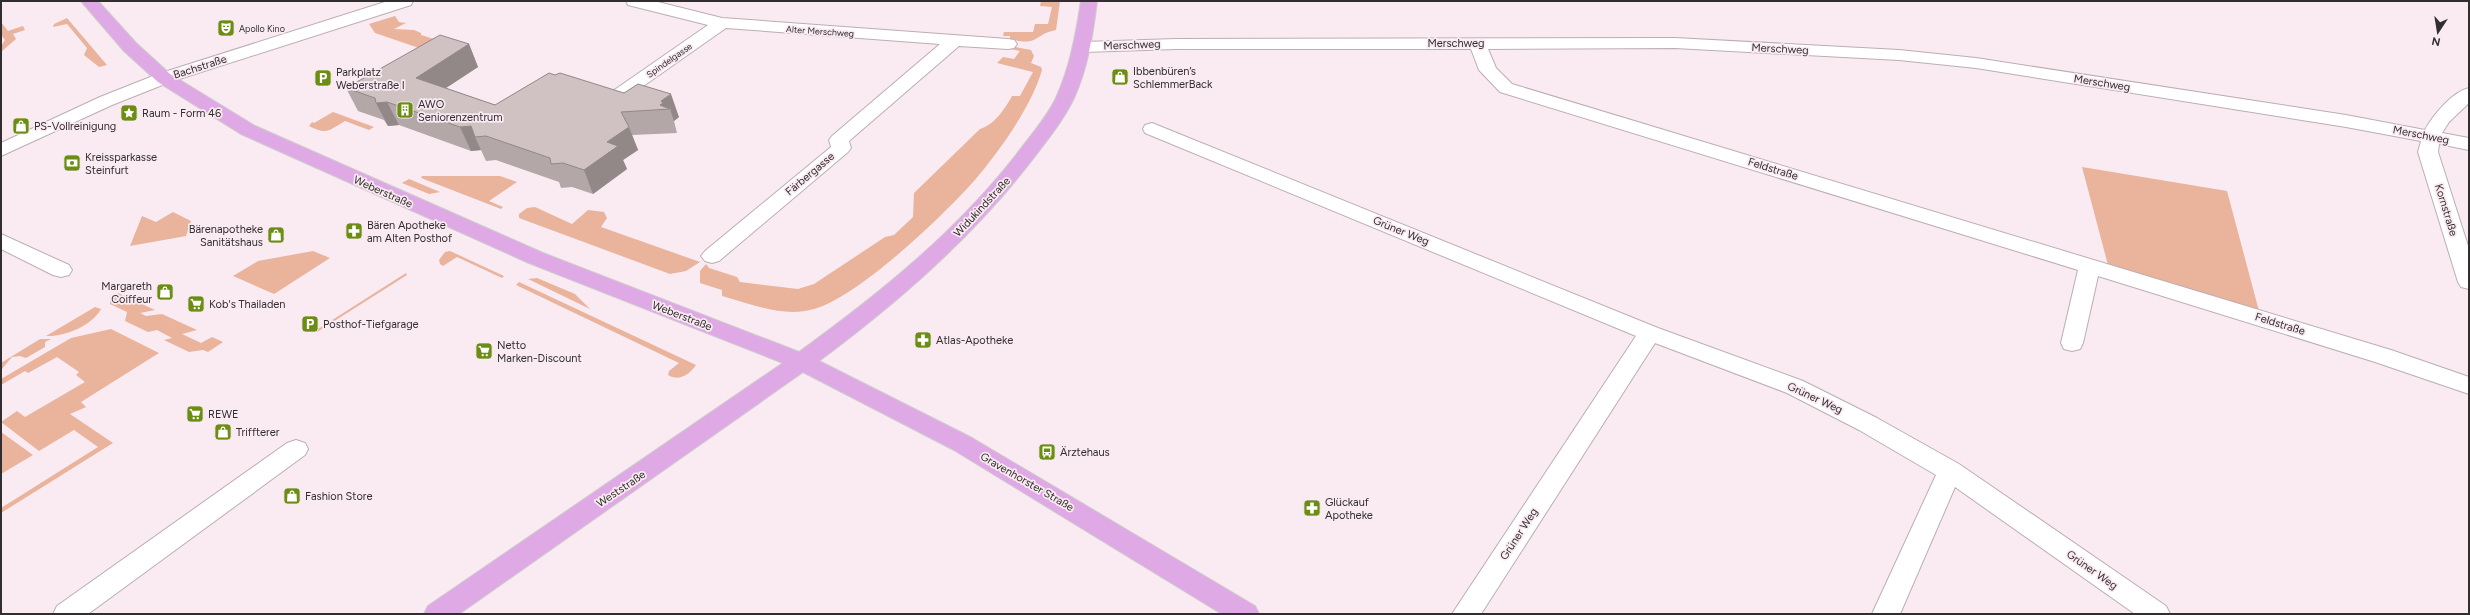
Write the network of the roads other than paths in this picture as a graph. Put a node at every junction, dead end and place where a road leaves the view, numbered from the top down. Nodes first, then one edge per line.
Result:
1 (89, 1) edge
2 (405, 1) edge
3 (634, 1) edge
4 (1089, 1) edge
5 (722, 23) junction
6 (954, 42) junction
7 (1008, 44) dead end
8 (1478, 44) junction
9 (1083, 47) junction
10 (164, 78) junction
11 (2469, 93) edge
12 (616, 97) edge
13 (1152, 129) dead end
14 (2430, 136) junction
15 (2469, 144) edge
16 (1, 150) edge
17 (1, 242) edge
18 (712, 256) dead end
19 (2090, 266) junction
20 (61, 270) dead end
21 (2469, 282) edge
22 (1650, 333) junction
23 (2072, 342) dead end
24 (802, 362) junction
25 (2469, 386) edge
26 (296, 449) dead end
27 (1950, 471) junction
28 (67, 614) edge
29 (438, 614) edge
30 (1245, 614) edge
31 (1466, 614) edge
32 (1886, 614) edge
33 (2156, 614) edge

1 - 10 main road, Weberstraße
2 - 10 street, Bachstraße
3 - 5 street, Alter Merschweg
4 - 9 main road, Widukindstraße
5 - 6 street, Alter Merschweg
5 - 12 street, Spindelgasse
6 - 7 street, Alter Merschweg
6 - 18 street, Färbergasse
8 - 9 street, Merschweg
8 - 14 street, Merschweg
8 - 19 street, Feldstraße
9 - 24 main road, Widukindstraße
10 - 16 street, Bachstraße
10 - 24 main road, Weberstraße
11 - 14 street
13 - 22 street, Grüner Weg
14 - 15 street, Merschweg
14 - 21 street, Kornstraße
17 - 20 street
19 - 23 street
19 - 25 street, Feldstraße
22 - 27 street, Grüner Weg
22 - 31 street, Grüner Weg
24 - 29 main road, Weststraße
24 - 30 main road, Gravenhorster Straße
26 - 28 street
27 - 32 street
27 - 33 street, Grüner Weg

